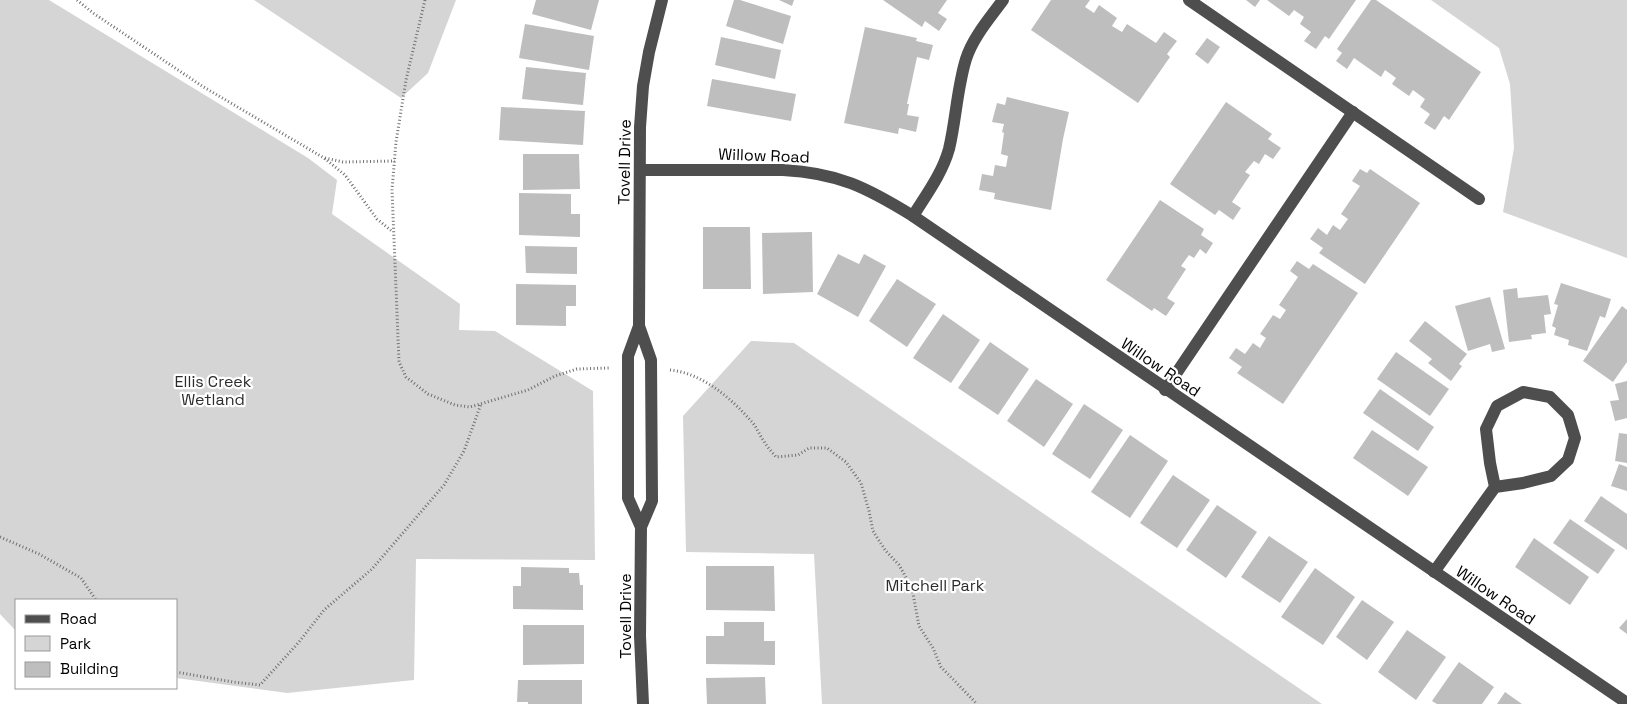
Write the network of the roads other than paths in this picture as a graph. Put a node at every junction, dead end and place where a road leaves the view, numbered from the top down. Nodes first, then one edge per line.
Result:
1 (662, 0) edge
2 (1003, 0) edge
3 (1189, 0) edge
4 (1354, 112) junction
5 (640, 170) junction
6 (1479, 199) dead end
7 (912, 216) junction
8 (639, 326) junction
9 (1165, 390) junction
10 (1495, 487) junction
11 (641, 527) junction
12 (1434, 572) junction
13 (1627, 702) edge
14 (643, 704) edge

1 - 5 street, Tovell Drive
2 - 7 street
3 - 4 street
4 - 6 street
4 - 9 street
5 - 7 street, Willow Road
5 - 8 street, Tovell Drive
7 - 9 street, Willow Road
8 - 11 street, Tovell Drive
8 - 11 street, Tovell Drive
9 - 12 street, Willow Road
10 - 10 street
10 - 12 street
11 - 14 street, Tovell Drive
12 - 13 street, Willow Road

